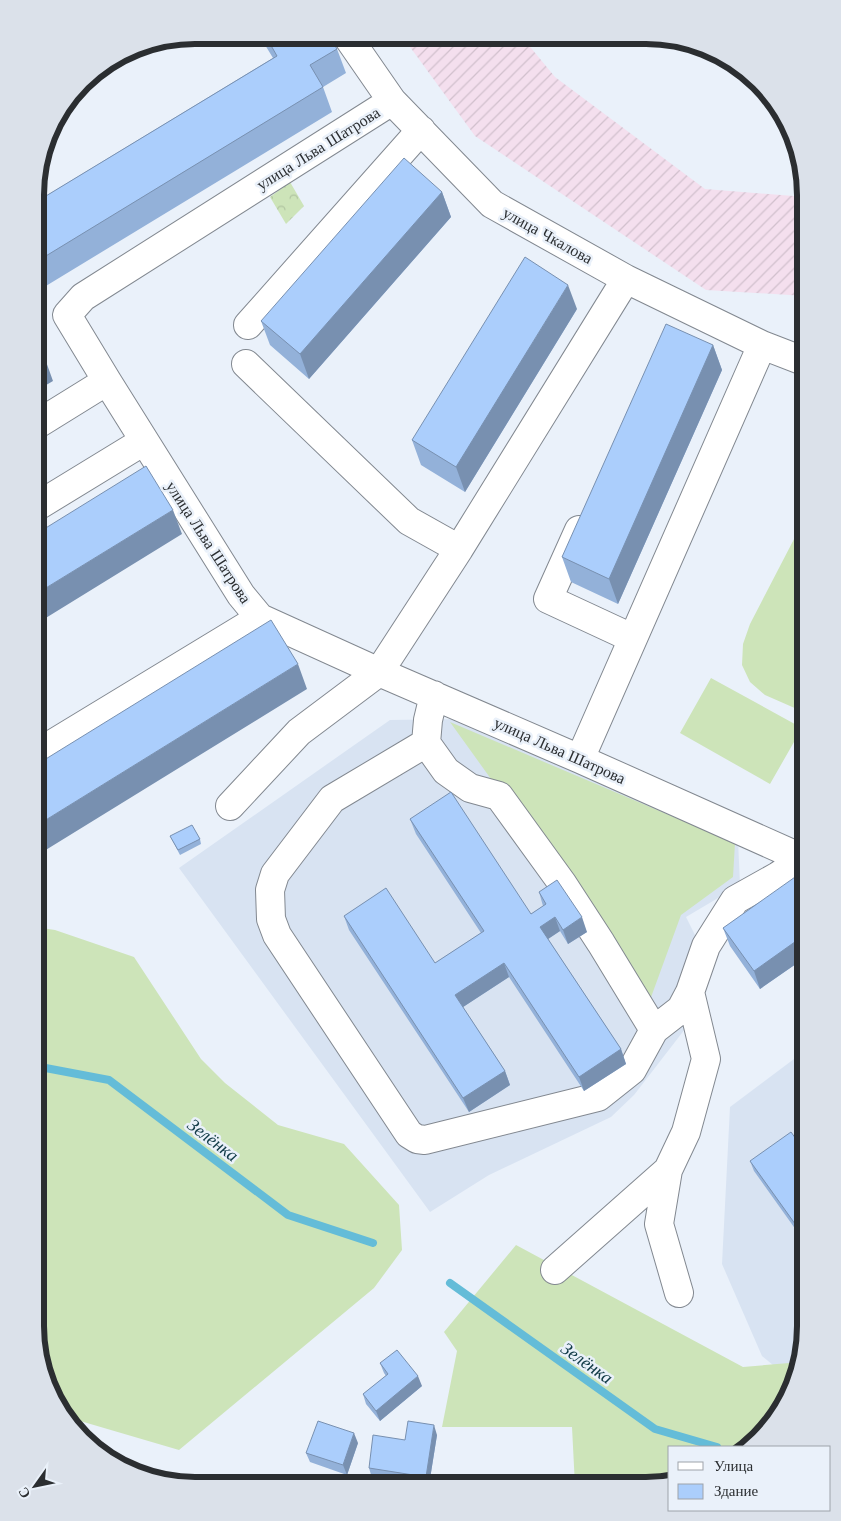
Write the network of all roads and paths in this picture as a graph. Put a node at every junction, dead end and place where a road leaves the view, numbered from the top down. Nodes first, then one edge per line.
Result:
1 (354, 44) edge
2 (392, 101) junction
3 (421, 130) junction
4 (626, 279) junction
5 (248, 325) dead end
6 (762, 344) junction
7 (797, 358) edge
8 (246, 364) dead end
9 (107, 382) junction
10 (44, 420) edge
11 (144, 441) junction
12 (44, 501) edge
13 (588, 511) edge
14 (459, 549) junction
15 (260, 618) junction
16 (632, 638) junction
17 (379, 672) junction
18 (434, 695) junction
19 (426, 742) junction
20 (44, 749) edge
21 (580, 759) junction
22 (230, 806) dead end
23 (797, 855) edge
24 (797, 864) edge
25 (690, 992) junction
26 (654, 1030) junction
27 (668, 1170) junction
28 (555, 1270) dead end
29 (679, 1293) dead end

1 - 2 street, улица Чкалова
2 - 3 street, улица Чкалова
2 - 9 street, улица Льва Шатрова
3 - 4 street, улица Чкалова
3 - 5 street
4 - 6 street, улица Чкалова
4 - 14 street
6 - 7 street, улица Чкалова
6 - 16 street
8 - 14 street
9 - 10 street
9 - 11 street, улица Льва Шатрова
11 - 12 street
11 - 15 street, улица Льва Шатрова
13 - 16 street
14 - 17 street
15 - 17 street, улица Льва Шатрова
15 - 20 street
16 - 21 street
17 - 18 street, улица Льва Шатрова
17 - 22 street
18 - 19 street
18 - 21 street, улица Льва Шатрова
19 - 26 street
19 - 26 street
21 - 23 street, улица Льва Шатрова
24 - 25 street
25 - 26 street
25 - 27 street
27 - 28 street
27 - 29 street

